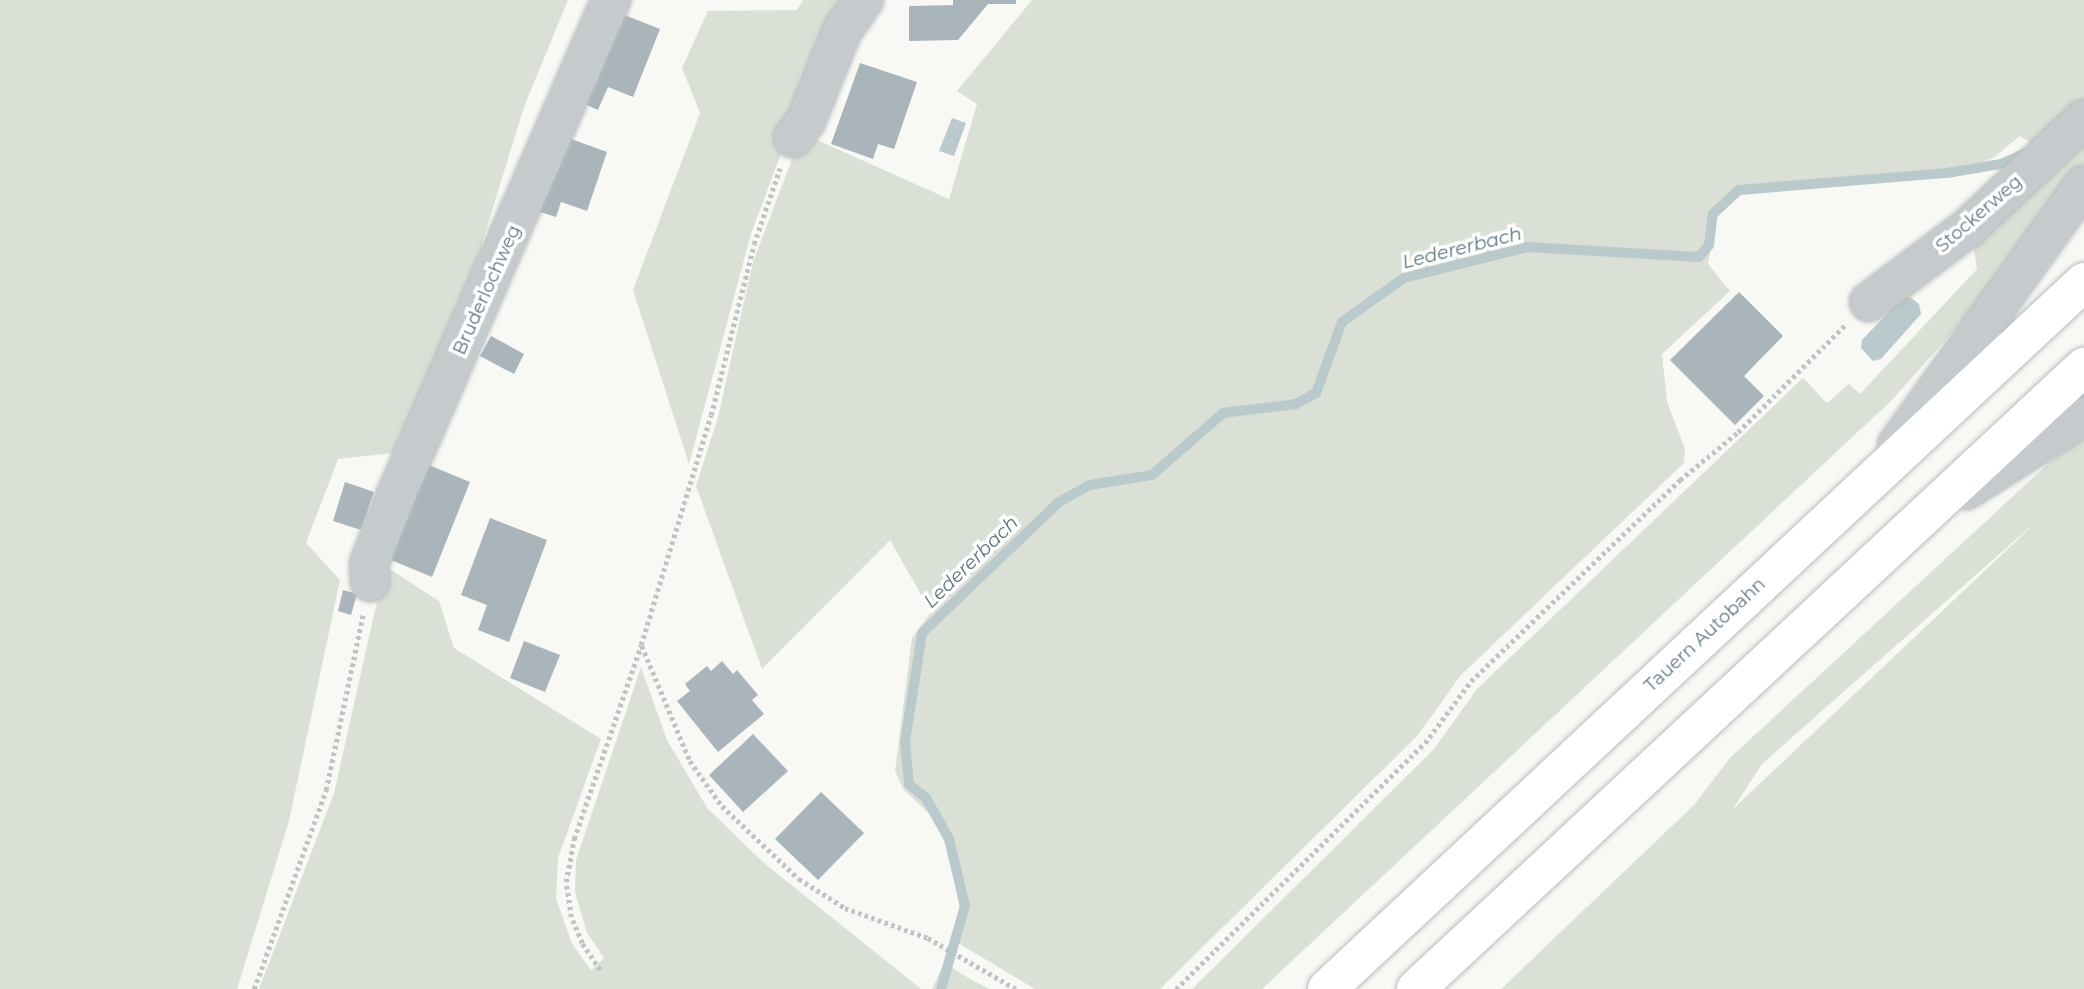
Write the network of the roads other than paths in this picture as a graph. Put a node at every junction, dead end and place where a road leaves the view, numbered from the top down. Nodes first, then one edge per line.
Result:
1 (611, 0) edge
2 (864, 0) edge
3 (2084, 118) edge
4 (793, 138) road end
5 (2084, 185) edge
6 (2084, 282) edge
7 (1868, 302) road end
8 (2084, 366) edge
9 (2084, 416) edge
10 (1875, 475) junction
11 (1917, 520) junction
12 (370, 582) road end
13 (1327, 989) edge
14 (1416, 989) edge

1 - 12 street, Bruderlochweg
2 - 4 street
3 - 7 street, Stockerweg
5 - 10 street
6 - 10 highway, Tauern Autobahn
8 - 11 highway
9 - 11 street
10 - 13 highway, Tauern Autobahn
11 - 14 highway

